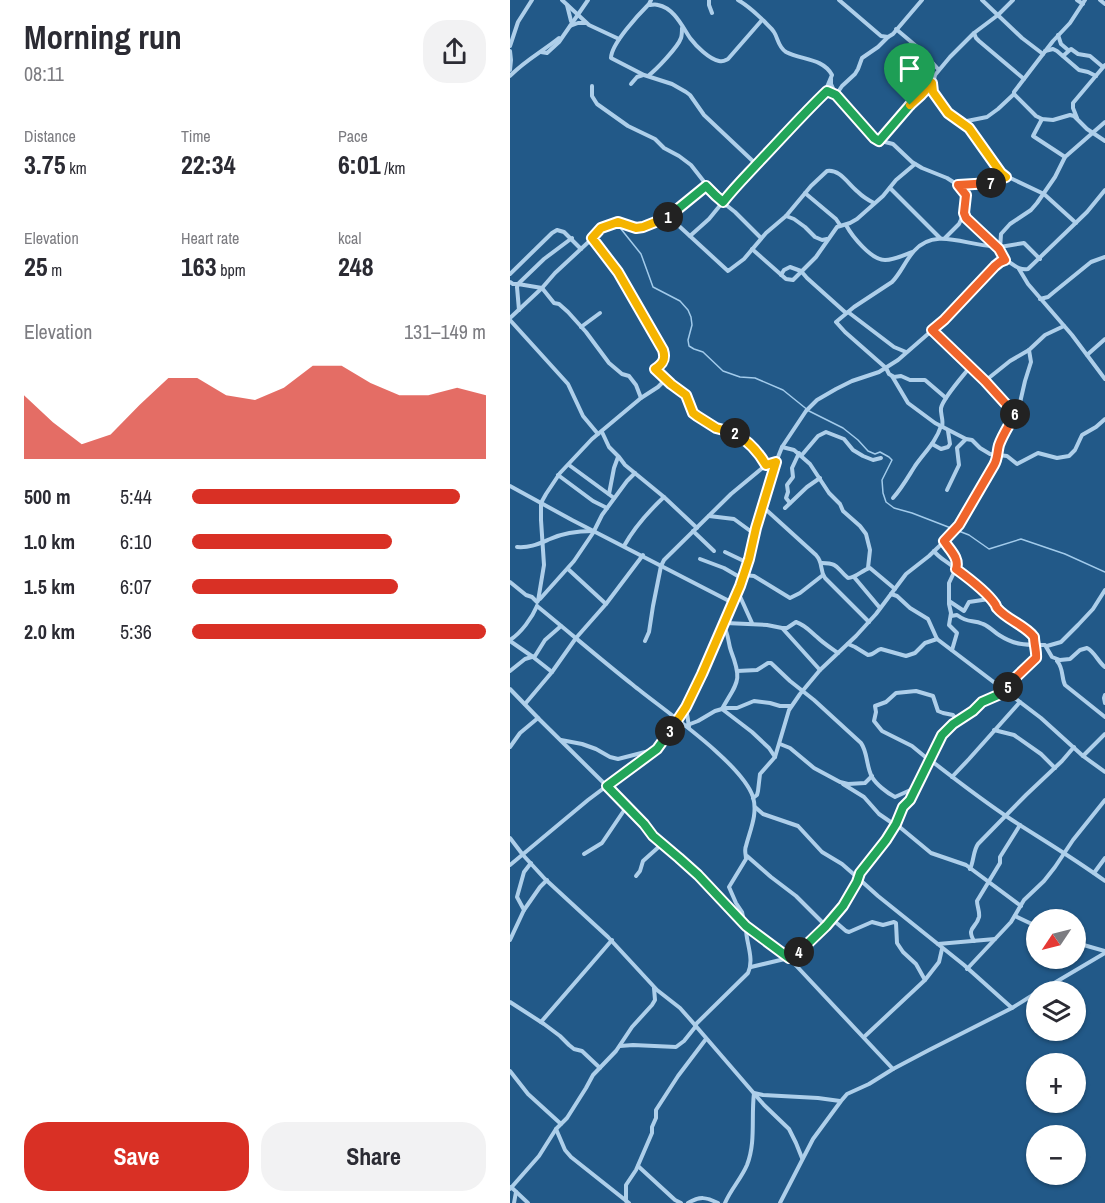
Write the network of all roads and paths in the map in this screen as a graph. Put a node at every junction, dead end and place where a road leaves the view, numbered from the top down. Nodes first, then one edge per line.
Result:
1 (532, 0) edge
2 (562, 0) edge
3 (588, 0) edge
4 (652, 0) edge
5 (709, 0) edge
6 (738, 0) edge
7 (839, 0) edge
8 (922, 0) edge
9 (982, 0) edge
10 (1013, 0) edge
11 (1077, 0) edge
12 (1100, 0) edge
13 (1084, 2) edge
14 (1105, 3) edge
15 (567, 5) junction
16 (658, 5) junction
17 (648, 6) junction
18 (712, 13) dead end
19 (578, 15) junction
20 (998, 15) junction
21 (762, 20) junction
22 (571, 23) junction
23 (586, 23) junction
24 (682, 27) junction
25 (567, 28) junction
26 (896, 29) junction
27 (974, 33) junction
28 (1058, 35) junction
29 (888, 37) junction
30 (619, 39) junction
31 (510, 46) edge
32 (1053, 49) junction
33 (1068, 50) junction
34 (510, 51) edge
35 (1043, 53) junction
36 (1063, 56) junction
37 (1104, 66) edge
38 (938, 69) junction
39 (510, 70) edge
40 (645, 75) junction
41 (510, 76) edge
42 (1096, 76) junction
43 (831, 78) junction
44 (1024, 79) junction
45 (932, 83) junction
46 (631, 84) dead end
47 (592, 86) dead end
48 (827, 91) junction
49 (1014, 94) junction
50 (836, 95) junction
51 (1042, 119) junction
52 (962, 122) junction
53 (1079, 122) junction
54 (1105, 122) edge
55 (1093, 132) junction
56 (879, 141) junction
57 (1105, 141) edge
58 (1065, 157) junction
59 (915, 164) junction
60 (757, 165) junction
61 (1006, 177) junction
62 (958, 185) junction
63 (706, 186) junction
64 (890, 188) junction
65 (1105, 190) edge
66 (805, 194) junction
67 (1044, 194) junction
68 (723, 202) junction
69 (874, 204) junction
70 (964, 213) junction
71 (786, 216) junction
72 (665, 219) junction
73 (1077, 222) junction
74 (840, 225) junction
75 (846, 225) junction
76 (690, 236) junction
77 (572, 238) junction
78 (592, 238) junction
79 (761, 238) junction
80 (942, 238) junction
81 (828, 239) junction
82 (998, 248) junction
83 (581, 249) junction
84 (752, 249) junction
85 (913, 252) junction
86 (1105, 257) edge
87 (1040, 259) junction
88 (1005, 260) junction
89 (1018, 268) junction
90 (801, 271) junction
91 (510, 274) edge
92 (781, 275) junction
93 (510, 282) edge
94 (518, 284) junction
95 (542, 288) junction
96 (1040, 299) junction
97 (519, 310) junction
98 (847, 312) junction
99 (600, 313) dead end
100 (510, 319) edge
101 (1064, 326) junction
102 (581, 327) junction
103 (932, 330) junction
104 (1105, 339) edge
105 (1029, 350) junction
106 (906, 353) junction
107 (1087, 355) junction
108 (970, 367) junction
109 (886, 368) junction
110 (892, 376) junction
111 (666, 379) junction
112 (1105, 380) edge
113 (985, 381) junction
114 (641, 398) junction
115 (946, 398) junction
116 (1015, 415) junction
117 (1105, 419) edge
118 (941, 427) junction
119 (948, 430) junction
120 (600, 433) junction
121 (966, 439) junction
122 (932, 444) junction
123 (783, 447) junction
124 (800, 454) junction
125 (998, 455) junction
126 (619, 457) junction
127 (881, 458) dead end
128 (776, 462) junction
129 (569, 465) junction
130 (766, 465) junction
131 (634, 473) junction
132 (558, 476) junction
133 (820, 478) junction
134 (510, 486) edge
135 (947, 490) dead end
136 (609, 494) junction
137 (664, 497) junction
138 (614, 498) junction
139 (893, 498) dead end
140 (541, 503) junction
141 (790, 503) junction
142 (762, 506) junction
143 (607, 507) junction
144 (785, 508) dead end
145 (708, 516) junction
146 (695, 530) junction
147 (594, 531) junction
148 (755, 532) junction
149 (944, 541) junction
150 (542, 542) junction
151 (517, 546) dead end
152 (624, 546) junction
153 (714, 551) dead end
154 (934, 551) junction
155 (725, 552) dead end
156 (643, 555) junction
157 (700, 559) dead end
158 (748, 563) junction
159 (822, 563) junction
160 (661, 566) junction
161 (868, 568) junction
162 (568, 569) junction
163 (956, 569) junction
164 (823, 575) junction
165 (743, 577) junction
166 (854, 577) junction
167 (510, 582) edge
168 (895, 589) junction
169 (1105, 590) edge
170 (738, 591) junction
171 (891, 594) junction
172 (990, 599) junction
173 (949, 602) junction
174 (538, 603) junction
175 (733, 603) junction
176 (606, 604) junction
177 (880, 608) junction
178 (951, 616) junction
179 (869, 621) junction
180 (752, 624) junction
181 (725, 625) junction
182 (561, 626) junction
183 (782, 628) junction
184 (576, 638) junction
185 (937, 639) junction
186 (510, 641) edge
187 (645, 641) dead end
188 (848, 644) junction
189 (1034, 646) junction
190 (1047, 646) junction
191 (952, 650) junction
192 (838, 653) junction
193 (533, 657) junction
194 (1057, 660) junction
195 (1105, 667) edge
196 (820, 670) junction
197 (510, 671) edge
198 (737, 671) junction
199 (552, 672) junction
200 (510, 688) edge
201 (803, 690) junction
202 (1004, 690) junction
203 (1105, 695) edge
204 (1020, 702) junction
205 (1105, 703) edge
206 (525, 704) junction
207 (791, 706) junction
208 (686, 707) junction
209 (722, 709) junction
210 (1105, 717) edge
211 (538, 718) junction
212 (678, 721) junction
213 (958, 721) junction
214 (686, 725) junction
215 (994, 730) junction
216 (1105, 734) edge
217 (560, 740) junction
218 (779, 744) junction
219 (510, 747) edge
220 (1074, 747) junction
221 (657, 749) junction
222 (1083, 756) junction
223 (775, 757) junction
224 (929, 760) junction
225 (1054, 768) junction
226 (1105, 771) edge
227 (872, 776) junction
228 (952, 777) junction
229 (843, 783) junction
230 (607, 786) junction
231 (916, 788) junction
232 (753, 798) junction
233 (1105, 800) edge
234 (627, 806) junction
235 (755, 807) junction
236 (1006, 816) junction
237 (896, 824) junction
238 (1020, 825) junction
239 (510, 838) edge
240 (662, 844) junction
241 (584, 854) dead end
242 (1065, 854) junction
243 (523, 855) junction
244 (746, 855) junction
245 (1105, 858) edge
246 (531, 863) junction
247 (510, 865) edge
248 (970, 868) junction
249 (1094, 873) junction
250 (636, 876) dead end
251 (858, 878) junction
252 (547, 880) junction
253 (1105, 881) edge
254 (988, 882) junction
255 (736, 903) junction
256 (1021, 906) junction
257 (524, 910) junction
258 (738, 916) junction
259 (1016, 916) junction
260 (832, 919) junction
261 (1026, 921) edge
262 (745, 924) junction
263 (826, 926) junction
264 (996, 939) junction
265 (510, 940) edge
266 (612, 940) junction
267 (974, 942) junction
268 (938, 944) junction
269 (1086, 946) edge
270 (942, 948) junction
271 (1105, 952) edge
272 (789, 958) junction
273 (751, 967) junction
274 (967, 969) junction
275 (925, 980) junction
276 (1056, 981) edge
277 (654, 987) junction
278 (1026, 999) edge
279 (510, 1002) edge
280 (1012, 1008) junction
281 (541, 1022) junction
282 (695, 1026) junction
283 (864, 1037) junction
284 (706, 1039) junction
285 (620, 1046) junction
286 (600, 1068) junction
287 (893, 1069) junction
288 (510, 1071) edge
289 (754, 1093) junction
290 (841, 1101) junction
291 (561, 1124) junction
292 (556, 1129) junction
293 (802, 1158) junction
294 (638, 1166) junction
295 (511, 1187) edge
296 (516, 1192) junction
297 (627, 1202) edge
298 (514, 1203) edge
299 (528, 1203) edge
300 (681, 1203) edge
301 (688, 1203) edge
302 (718, 1203) edge
303 (725, 1203) edge
304 (780, 1203) edge

1 - 31 street
2 - 15 street
3 - 19 street
4 - 16 street
4 - 17 street
5 - 18 street
6 - 21 street
7 - 29 street
8 - 26 street
9 - 20 street
10 - 20 street
11 - 13 street
12 - 14 street
13 - 28 street
15 - 19 street
15 - 22 street
16 - 17 street
16 - 24 street
17 - 30 street
19 - 22 street
19 - 23 street
20 - 27 street
20 - 35 street
21 - 24 street
21 - 43 street
22 - 25 street
23 - 25 street
23 - 30 street
24 - 40 street
25 - 41 street
26 - 29 street
26 - 38 street
27 - 38 street
27 - 44 street
28 - 33 street
28 - 35 street
29 - 50 street
30 - 40 street
32 - 33 street
32 - 35 street
32 - 36 street
33 - 36 street
33 - 37 street
34 - 39 street
35 - 44 street
36 - 42 street
37 - 42 street
38 - 45 street
40 - 46 street
40 - 60 street
42 - 53 street
43 - 48 street
43 - 50 street
44 - 49 street
45 - 52 street
45 - 56 street
47 - 63 street
48 - 50 street
48 - 60 street
49 - 51 street
49 - 52 street
50 - 56 street
51 - 53 street
51 - 58 street
52 - 61 street
53 - 55 street
54 - 55 street
55 - 57 street
55 - 58 street
56 - 59 street
58 - 67 street
59 - 62 street
59 - 64 street
60 - 68 street
61 - 62 street
61 - 67 street
62 - 70 street
63 - 68 street
63 - 72 street
64 - 69 street
64 - 80 street
65 - 73 street
66 - 69 street
66 - 71 street
66 - 74 street
67 - 73 street
67 - 82 street
68 - 76 street
68 - 79 street
69 - 75 street
70 - 80 street
70 - 82 street
71 - 79 street
71 - 81 street
72 - 76 street
72 - 78 street
73 - 87 street
74 - 75 street
74 - 81 street
75 - 85 street
76 - 84 street
77 - 83 street
77 - 91 street
77 - 94 street
78 - 83 street
78 - 111 street
79 - 84 street
80 - 82 street
80 - 85 street
81 - 90 street
82 - 87 street
82 - 88 street
83 - 95 street
84 - 92 street
85 - 98 street
86 - 96 street
87 - 89 street
88 - 89 street
88 - 103 street
89 - 96 street
90 - 92 street
90 - 92 street
90 - 98 street
93 - 94 street
94 - 95 street
94 - 97 street
95 - 97 street
95 - 102 street
96 - 101 street
97 - 100 street
98 - 106 street
98 - 109 street
99 - 102 street
100 - 120 street
101 - 105 street
101 - 107 street
102 - 114 street
103 - 106 street
103 - 108 street
104 - 107 street
105 - 113 street
105 - 116 street
106 - 109 street
107 - 112 street
108 - 113 street
108 - 115 street
109 - 110 street
109 - 123 street
110 - 115 street
110 - 118 street
111 - 114 street
111 - 130 street
113 - 116 street
114 - 120 street
115 - 118 street
116 - 125 street
117 - 125 street
118 - 119 street
118 - 122 street
119 - 121 street
119 - 122 street
120 - 126 street
120 - 129 street
121 - 125 street
121 - 135 street
122 - 139 street
123 - 124 street
123 - 128 street
124 - 127 street
124 - 133 street
124 - 141 street
125 - 149 street
126 - 131 street
126 - 136 street
128 - 130 street
128 - 142 street
129 - 132 street
129 - 136 street
130 - 145 street
131 - 137 street
131 - 138 street
132 - 140 street
132 - 143 street
133 - 141 street
133 - 161 street
134 - 140 street
136 - 138 street
137 - 146 street
137 - 152 street
138 - 143 street
140 - 147 street
140 - 150 street
141 - 144 street
142 - 148 street
142 - 159 street
143 - 147 street
145 - 146 street
145 - 148 street
146 - 153 street
146 - 160 street
147 - 150 street
147 - 152 street
147 - 162 street
148 - 158 street
149 - 154 street
149 - 163 street
150 - 151 street
150 - 174 street
152 - 156 street
154 - 163 street
154 - 168 street
155 - 158 street
156 - 160 street
156 - 176 street
157 - 165 street
158 - 165 street
159 - 164 street
159 - 166 street
160 - 175 street
160 - 187 street
161 - 166 street
161 - 168 street
162 - 174 street
162 - 176 street
163 - 172 street
163 - 173 street
164 - 165 street
164 - 179 street
165 - 170 street
166 - 177 street
167 - 174 street
168 - 171 street
169 - 190 street
170 - 175 street
170 - 180 street
171 - 177 street
171 - 185 street
172 - 173 street
172 - 189 street
173 - 178 street
174 - 182 street
174 - 186 street
175 - 181 street
176 - 184 street
177 - 179 street
178 - 189 street
178 - 191 street
179 - 188 street
180 - 181 street
180 - 183 street
181 - 198 street
181 - 208 street
182 - 184 street
182 - 193 street
183 - 192 street
183 - 196 street
184 - 199 street
184 - 212 street
185 - 188 street
185 - 191 street
186 - 193 street
188 - 192 street
189 - 190 street
189 - 202 street
190 - 194 street
191 - 202 street
192 - 196 street
193 - 197 street
193 - 199 street
194 - 195 street
194 - 210 street
196 - 201 street
198 - 201 street
198 - 209 street
199 - 206 street
200 - 206 street
201 - 207 street
201 - 227 street
202 - 204 street
202 - 213 street
203 - 205 street
204 - 215 street
204 - 220 street
206 - 211 street
207 - 209 street
207 - 218 street
208 - 212 street
208 - 214 street
209 - 214 street
209 - 223 street
211 - 217 street
211 - 219 street
212 - 214 street
212 - 221 street
213 - 224 street
213 - 224 street
214 - 232 street
215 - 225 street
215 - 228 street
216 - 222 street
217 - 221 street
217 - 230 street
218 - 223 street
218 - 229 street
220 - 222 street
220 - 225 street
221 - 230 street
222 - 226 street
223 - 232 street
224 - 228 street
224 - 231 street
225 - 236 street
227 - 229 street
227 - 231 street
228 - 236 street
229 - 237 street
230 - 234 street
230 - 243 street
231 - 237 street
232 - 235 street
233 - 242 street
234 - 240 street
234 - 241 street
235 - 244 street
235 - 251 street
236 - 238 street
236 - 248 street
237 - 248 street
237 - 251 street
238 - 242 street
238 - 254 street
239 - 243 street
240 - 250 street
240 - 258 street
242 - 249 street
242 - 256 street
243 - 246 street
243 - 247 street
244 - 255 street
244 - 263 street
245 - 249 street
246 - 252 street
246 - 257 street
248 - 254 street
249 - 253 street
251 - 260 street
251 - 268 street
252 - 257 street
252 - 266 street
254 - 256 street
254 - 267 street
255 - 258 street
255 - 262 street
256 - 259 street
257 - 265 street
258 - 262 street
259 - 261 street
259 - 264 street
260 - 263 street
260 - 275 street
262 - 272 street
262 - 273 street
263 - 272 street
264 - 267 street
264 - 274 street
266 - 277 street
266 - 281 street
267 - 268 street
268 - 270 street
269 - 271 street
270 - 274 street
270 - 275 street
271 - 276 street
272 - 273 street
272 - 283 street
273 - 282 street
274 - 280 street
275 - 283 street
277 - 282 street
277 - 285 street
278 - 280 street
279 - 281 street
280 - 287 street
281 - 286 street
282 - 284 street
282 - 285 street
283 - 287 street
284 - 289 street
284 - 294 street
285 - 286 street
286 - 291 street
287 - 290 street
288 - 291 street
289 - 290 street
289 - 293 street
289 - 303 street
290 - 293 street
291 - 292 street
292 - 295 street
292 - 297 street
293 - 304 street
294 - 297 street
294 - 300 street
295 - 296 street
296 - 298 street
296 - 299 street
301 - 302 street

